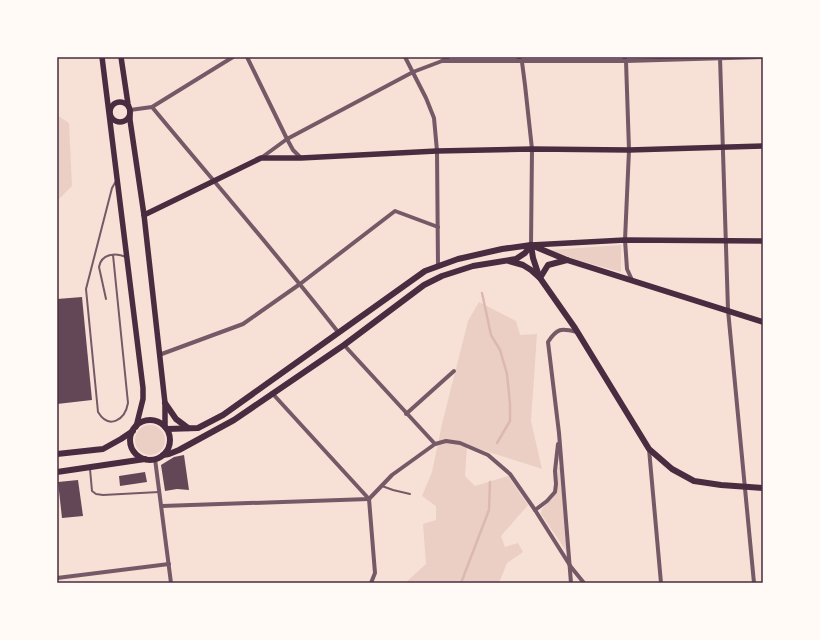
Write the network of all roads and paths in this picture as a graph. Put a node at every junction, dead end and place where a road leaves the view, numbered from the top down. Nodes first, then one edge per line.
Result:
1 (102, 57) edge
2 (121, 57) edge
3 (233, 57) edge
4 (247, 57) edge
5 (405, 57) edge
6 (448, 57) edge
7 (518, 57) edge
8 (720, 57) edge
9 (763, 57) edge
10 (625, 59) edge
11 (442, 61) junction
12 (522, 62) junction
13 (413, 72) junction
14 (152, 107) junction
15 (130, 110) junction
16 (110, 113) junction
17 (287, 139) junction
18 (722, 146) junction
19 (763, 146) edge
20 (532, 149) junction
21 (630, 150) junction
22 (437, 151) junction
23 (261, 158) junction
24 (301, 158) junction
25 (117, 179) junction
26 (214, 182) junction
27 (144, 215) junction
28 (438, 227) junction
29 (626, 240) junction
30 (726, 240) junction
31 (763, 241) edge
32 (531, 245) junction
33 (113, 255) junction
34 (127, 257) junction
35 (567, 260) junction
36 (505, 261) junction
37 (438, 266) junction
38 (540, 278) junction
39 (632, 280) junction
40 (300, 284) junction
41 (106, 299) dead end
42 (728, 310) junction
43 (763, 322) edge
44 (338, 332) junction
45 (577, 332) junction
46 (344, 345) junction
47 (160, 355) junction
48 (454, 372) dead end
49 (272, 393) junction
50 (166, 403) junction
51 (406, 414) junction
52 (166, 428) junction
53 (134, 429) junction
54 (189, 429) junction
55 (559, 434) junction
56 (435, 444) junction
57 (649, 449) junction
58 (57, 454) edge
59 (163, 455) junction
60 (147, 459) junction
61 (155, 459) junction
62 (90, 467) junction
63 (57, 472) edge
64 (382, 486) junction
65 (744, 486) junction
66 (763, 488) edge
67 (160, 492) junction
68 (410, 494) dead end
69 (369, 499) junction
70 (162, 506) junction
71 (536, 510) junction
72 (169, 564) junction
73 (571, 567) junction
74 (57, 578) edge
75 (171, 583) edge
76 (371, 583) edge
77 (571, 583) edge
78 (584, 583) edge
79 (661, 583) edge
80 (754, 583) edge

1 - 16 main road
2 - 15 main road
3 - 14 street
4 - 17 street
5 - 13 street
6 - 11 street
7 - 12 street
8 - 9 street
8 - 10 street
8 - 18 street
10 - 12 street
10 - 21 street
11 - 12 street
11 - 13 street
12 - 20 street
13 - 17 street
13 - 22 street
14 - 15 street
14 - 26 street
15 - 16 main road
15 - 16 main road
15 - 27 main road
16 - 25 main road
17 - 23 street
17 - 24 street
18 - 19 main road
18 - 21 main road
18 - 30 street
20 - 21 main road
20 - 22 main road
20 - 32 street
21 - 29 street
22 - 24 main road
22 - 28 street
23 - 24 main road
23 - 26 main road
25 - 33 lane
25 - 34 main road
26 - 27 main road
26 - 40 street
27 - 47 main road
28 - 37 street
28 - 40 street
29 - 30 main road
29 - 32 main road
29 - 39 street
30 - 31 main road
30 - 42 street
32 - 35 main road
32 - 36 main road
32 - 37 main road
32 - 38 main road
33 - 34 lane
33 - 41 lane
34 - 53 main road
35 - 38 main road
35 - 39 main road
36 - 38 main road
36 - 46 main road
37 - 44 main road
38 - 45 main road
39 - 42 main road
40 - 44 street
40 - 47 street
42 - 43 main road
42 - 65 street
44 - 54 main road
45 - 55 street
45 - 57 main road
46 - 49 main road
46 - 51 street
47 - 50 main road
48 - 51 street
49 - 59 main road
49 - 69 street
50 - 52 main road
50 - 54 main road
51 - 56 street
52 - 53 main road
52 - 54 main road
52 - 59 main road
53 - 58 main road
53 - 60 main road
55 - 71 street
55 - 73 street
56 - 64 street
56 - 71 street
57 - 65 main road
57 - 79 street
59 - 61 main road
60 - 61 main road
60 - 62 main road
61 - 67 street
62 - 63 main road
62 - 67 lane
64 - 68 lane
64 - 69 street
65 - 66 main road
65 - 80 street
67 - 70 street
69 - 70 street
69 - 76 street
70 - 72 street
71 - 73 street
72 - 74 street
72 - 75 street
73 - 77 street
73 - 78 street

